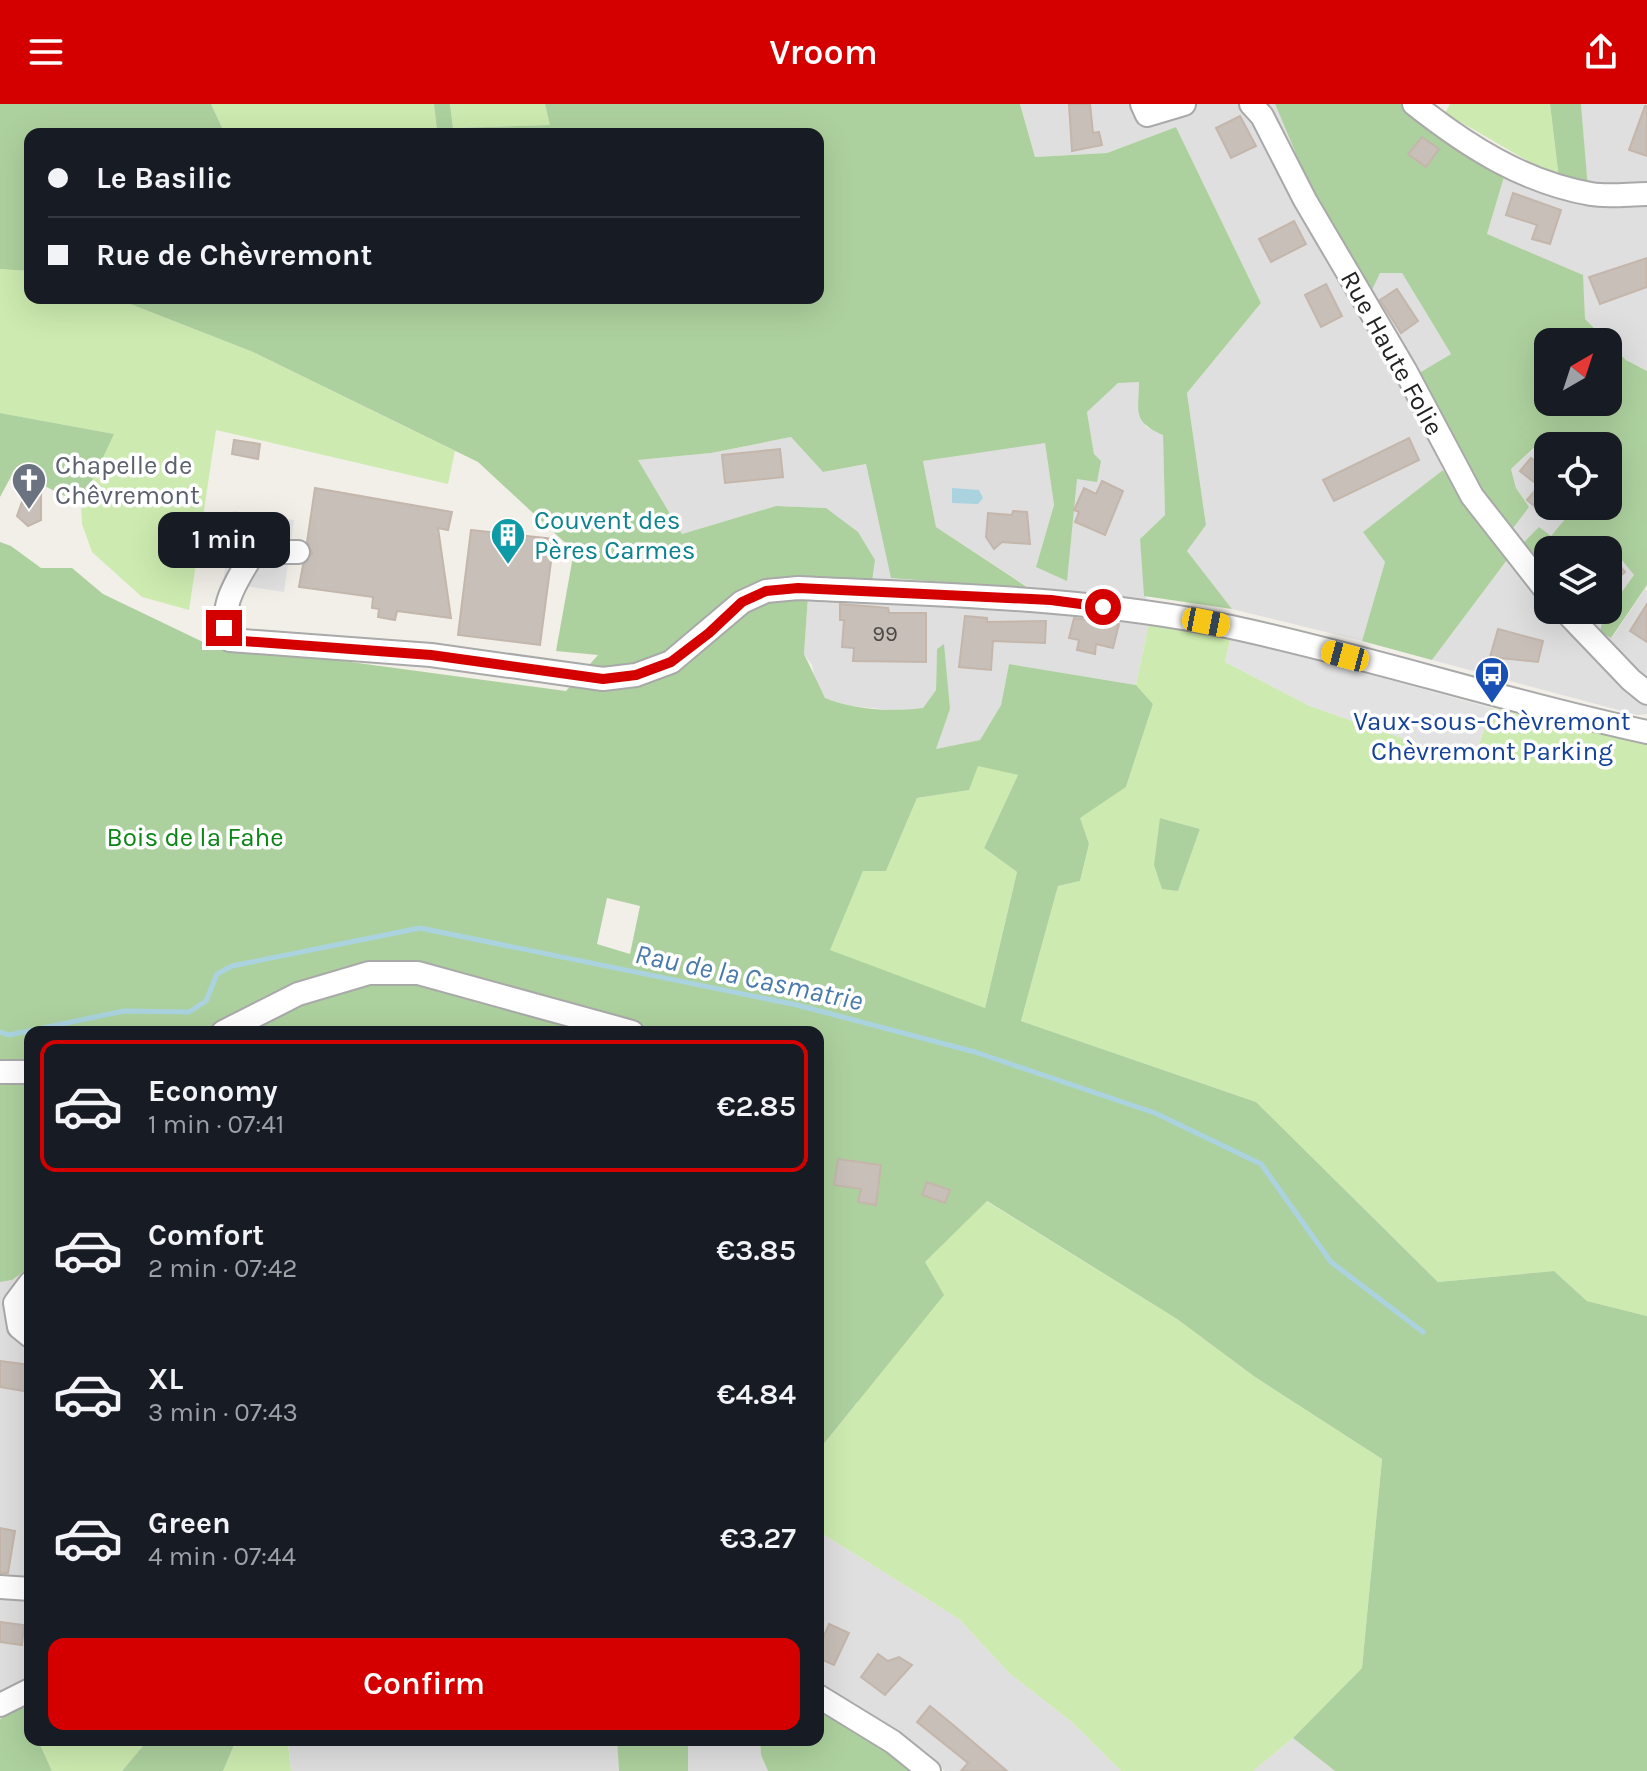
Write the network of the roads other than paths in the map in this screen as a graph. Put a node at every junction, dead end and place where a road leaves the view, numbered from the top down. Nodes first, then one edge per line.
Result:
1 (1142, 104) edge
2 (1184, 104) edge
3 (1251, 104) edge
4 (1414, 104) edge
5 (1647, 194) edge
6 (298, 552) dead end
7 (1534, 575) edge
8 (1577, 624) edge
9 (1647, 693) edge
10 (1647, 732) edge
11 (235, 1026) edge
12 (610, 1026) edge
13 (0, 1072) edge
14 (24, 1072) edge
15 (24, 1288) edge
16 (8, 1302) edge
17 (24, 1331) edge
18 (0, 1587) edge
19 (24, 1589) edge
20 (24, 1693) edge
21 (824, 1700) edge
22 (0, 1705) edge
23 (929, 1771) edge

1 - 2 street
3 - 7 street, Rue Haute Folie
4 - 5 street
6 - 10 street
8 - 9 street
11 - 12 street
13 - 14 street
15 - 16 street
16 - 17 street
18 - 19 street
20 - 22 street
21 - 23 street

